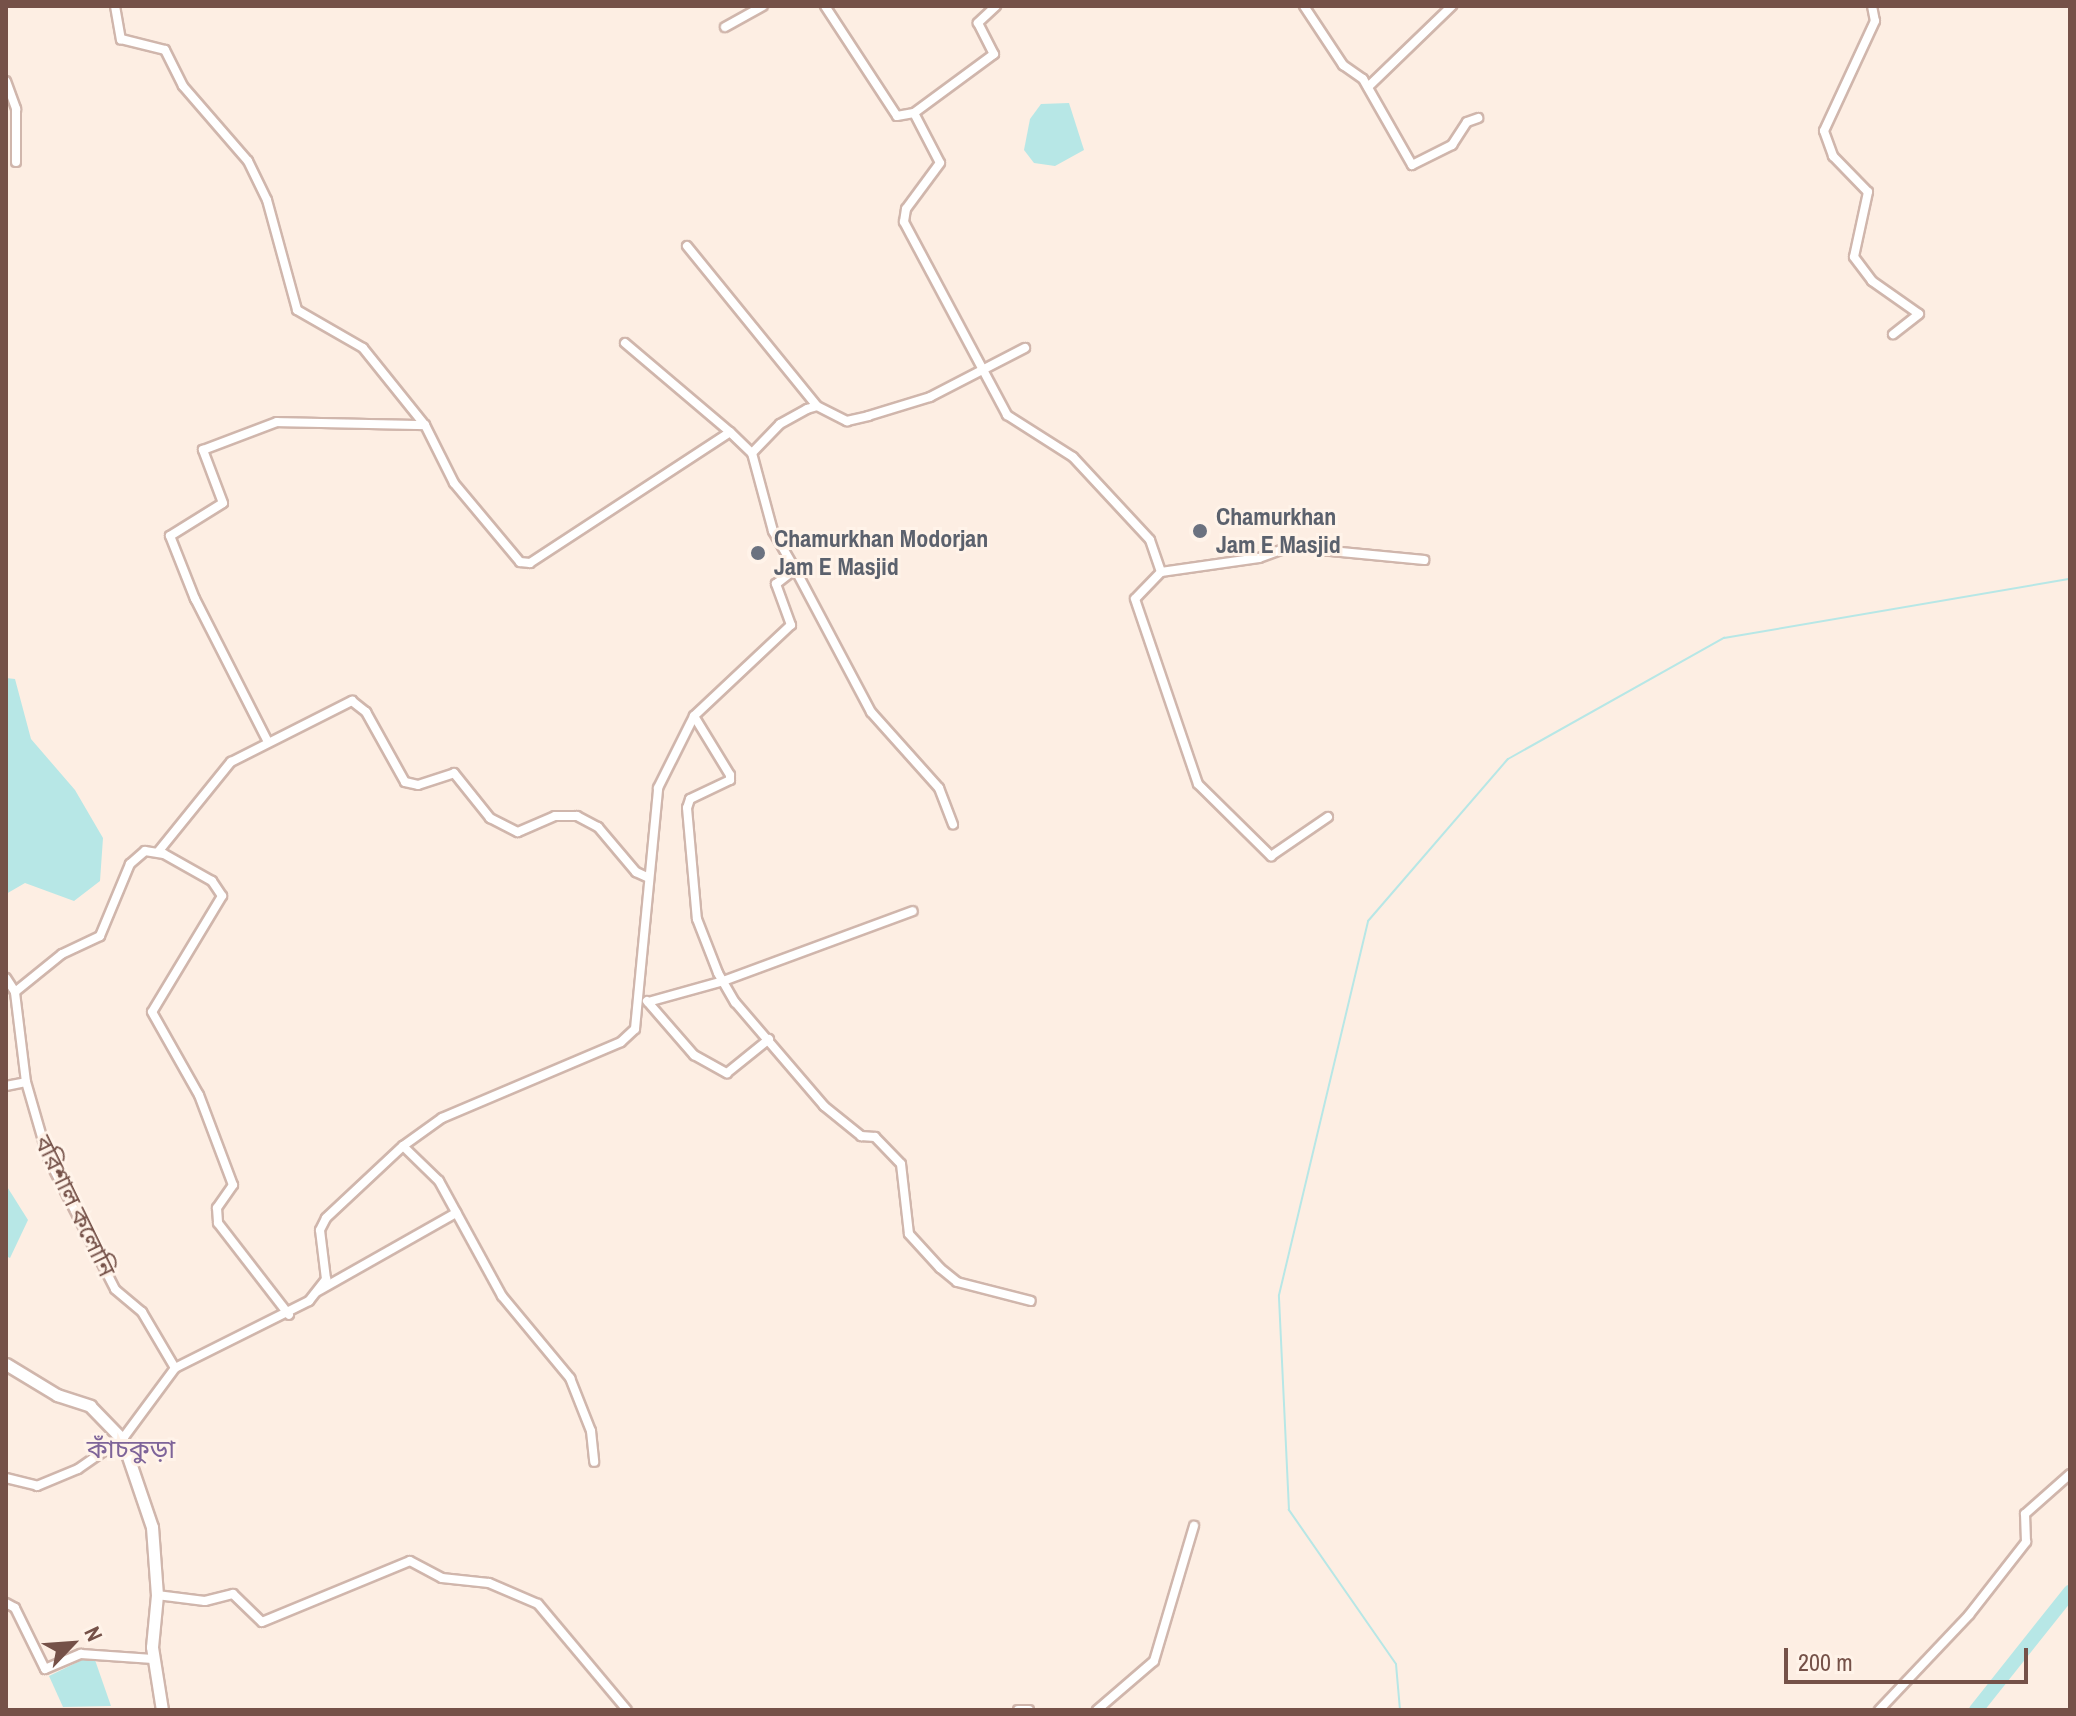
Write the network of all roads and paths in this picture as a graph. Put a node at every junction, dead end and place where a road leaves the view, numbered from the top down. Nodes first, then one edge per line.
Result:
1 (115, 6) edge
2 (763, 6) edge
3 (825, 6) edge
4 (996, 6) edge
5 (1304, 6) edge
6 (1452, 6) edge
7 (1872, 6) edge
8 (725, 27) dead end
9 (6, 81) edge
10 (1368, 87) junction
11 (914, 113) junction
12 (1478, 118) dead end
13 (16, 162) dead end
14 (687, 246) dead end
15 (1893, 334) dead end
16 (625, 343) dead end
17 (1025, 348) dead end
18 (982, 370) junction
19 (817, 406) junction
20 (425, 425) junction
21 (730, 432) junction
22 (752, 453) junction
23 (1424, 560) dead end
24 (795, 569) junction
25 (1161, 572) junction
26 (694, 716) junction
27 (268, 742) junction
28 (1328, 817) dead end
29 (953, 824) dead end
30 (158, 852) junction
31 (649, 878) junction
32 (913, 911) dead end
33 (6, 978) edge
34 (723, 981) junction
35 (15, 992) junction
36 (644, 998) junction
37 (769, 1039) junction
38 (26, 1082) junction
39 (6, 1086) edge
40 (403, 1146) junction
41 (456, 1213) junction
42 (317, 1291) junction
43 (1031, 1301) dead end
44 (289, 1315) junction
45 (6, 1364) edge
46 (175, 1368) junction
47 (122, 1439) junction
48 (594, 1462) dead end
49 (2070, 1474) edge
50 (6, 1478) edge
51 (1194, 1526) dead end
52 (157, 1595) junction
53 (6, 1603) edge
54 (153, 1659) junction
55 (162, 1710) edge
56 (627, 1710) edge
57 (1018, 1710) edge
58 (1029, 1710) edge
59 (1097, 1710) edge
60 (1879, 1710) edge

1 - 20 street
2 - 8 street
3 - 11 street
4 - 11 street
5 - 10 street
6 - 10 street
7 - 15 street
9 - 13 street
10 - 12 street
11 - 18 street
14 - 19 street
16 - 21 street
17 - 18 street
18 - 19 street
18 - 25 street
19 - 22 street
20 - 21 street
20 - 27 street
21 - 22 street
22 - 24 street
23 - 25 street
24 - 26 street
24 - 29 street
25 - 28 street
26 - 31 street
26 - 34 street
27 - 30 street
27 - 31 street
30 - 35 street
30 - 44 street
31 - 36 street
32 - 34 street
33 - 35 street
34 - 36 street
34 - 37 street
35 - 38 street, বরিশাল কলোনি
36 - 37 street
36 - 40 street
37 - 43 street
38 - 39 street
38 - 46 street, বরিশাল কলোনি
40 - 41 street
40 - 42 street
41 - 42 street
41 - 48 street
42 - 44 street
44 - 46 street
45 - 47 street
46 - 47 street
47 - 50 street
47 - 52 street
49 - 60 street
51 - 59 street
52 - 54 street
52 - 56 street
53 - 54 street
54 - 55 street
57 - 58 street

